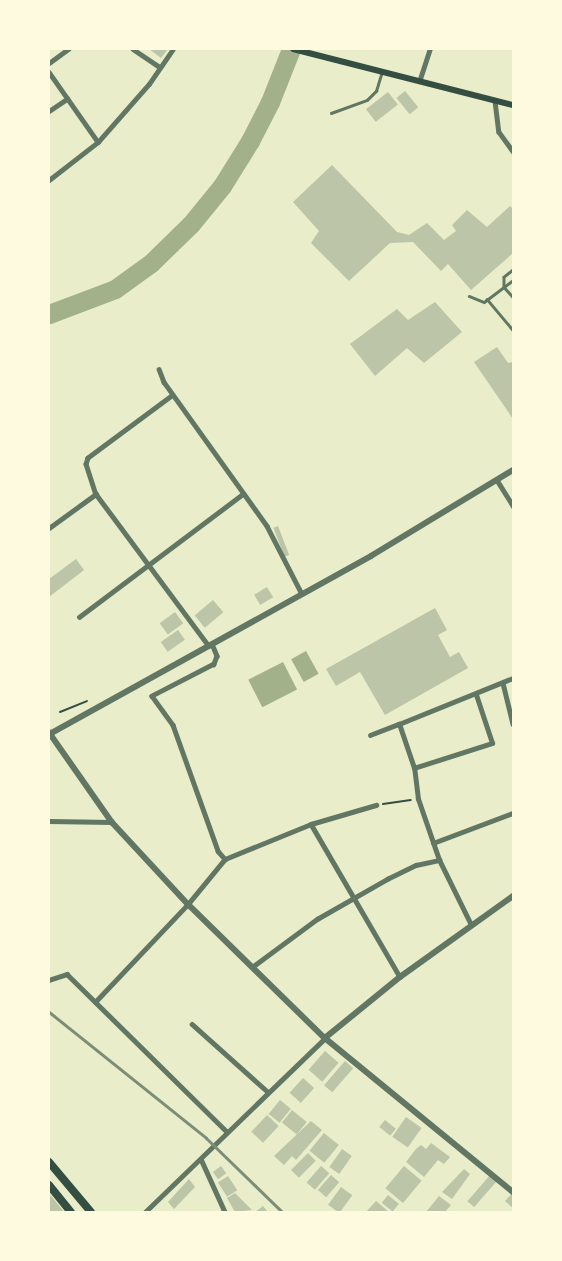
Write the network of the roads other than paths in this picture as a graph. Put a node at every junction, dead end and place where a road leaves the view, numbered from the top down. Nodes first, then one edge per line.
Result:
1 (68, 49) edge
2 (133, 49) edge
3 (173, 49) edge
4 (293, 49) edge
5 (430, 49) edge
6 (49, 63) edge
7 (160, 67) junction
8 (382, 70) junction
9 (49, 72) edge
10 (420, 79) junction
11 (67, 98) junction
12 (495, 101) junction
13 (513, 106) edge
14 (49, 111) edge
15 (330, 112) dead end
16 (98, 142) junction
17 (513, 151) edge
18 (49, 180) edge
19 (513, 270) edge
20 (513, 280) edge
21 (504, 287) junction
22 (469, 296) dead end
23 (513, 297) edge
24 (487, 299) junction
25 (513, 330) edge
26 (159, 369) dead end
27 (173, 395) junction
28 (513, 470) edge
29 (497, 480) junction
30 (96, 494) junction
31 (243, 494) junction
32 (513, 506) edge
33 (49, 528) edge
34 (150, 564) junction
35 (302, 594) junction
36 (79, 617) dead end
37 (210, 645) junction
38 (513, 678) edge
39 (504, 683) junction
40 (476, 695) junction
41 (399, 724) junction
42 (513, 724) edge
43 (49, 733) edge
44 (370, 735) dead end
45 (414, 768) junction
46 (376, 805) road end
47 (513, 813) edge
48 (49, 821) edge
49 (112, 822) junction
50 (311, 824) junction
51 (433, 843) junction
52 (225, 859) junction
53 (439, 860) junction
54 (513, 896) edge
55 (354, 899) junction
56 (188, 904) junction
57 (471, 925) junction
58 (252, 967) junction
59 (400, 977) junction
60 (49, 980) edge
61 (95, 1002) junction
62 (192, 1024) dead end
63 (325, 1038) junction
64 (268, 1092) junction
65 (227, 1132) junction
66 (201, 1159) junction
67 (49, 1162) edge
68 (49, 1186) edge
69 (513, 1192) edge
70 (71, 1212) edge
71 (91, 1212) edge
72 (145, 1212) edge
73 (225, 1212) edge

1 - 6 street
2 - 7 street
3 - 7 street
4 - 8 main road
5 - 10 street
7 - 16 street
8 - 10 main road
8 - 15 lane
9 - 11 street
10 - 12 main road
11 - 14 street
11 - 16 street
12 - 13 main road
12 - 17 street
16 - 18 street
19 - 21 lane
20 - 21 lane
21 - 23 lane
21 - 24 lane
22 - 24 lane
24 - 25 lane
26 - 27 street
27 - 30 street
27 - 31 street
28 - 29 street
29 - 32 street
29 - 35 street
30 - 33 street
30 - 34 street
31 - 34 street
31 - 35 street
34 - 36 street
34 - 37 street
35 - 37 street
37 - 43 street
37 - 52 street
38 - 39 street
39 - 40 street
39 - 42 street
40 - 41 street
40 - 45 street
41 - 44 street
41 - 45 street
43 - 49 street
45 - 51 street
46 - 50 street
47 - 51 street
48 - 49 street
49 - 56 street
50 - 52 street
50 - 55 street
51 - 53 street
52 - 56 street
53 - 55 street
53 - 57 street
54 - 57 street
55 - 58 street
55 - 59 street
56 - 58 street
56 - 61 street
57 - 59 street
58 - 63 street
59 - 63 street
60 - 61 street
61 - 65 street
62 - 64 street
63 - 64 street
63 - 69 street
64 - 65 street
65 - 66 street
66 - 72 street
66 - 73 street
67 - 71 highway
68 - 70 highway

